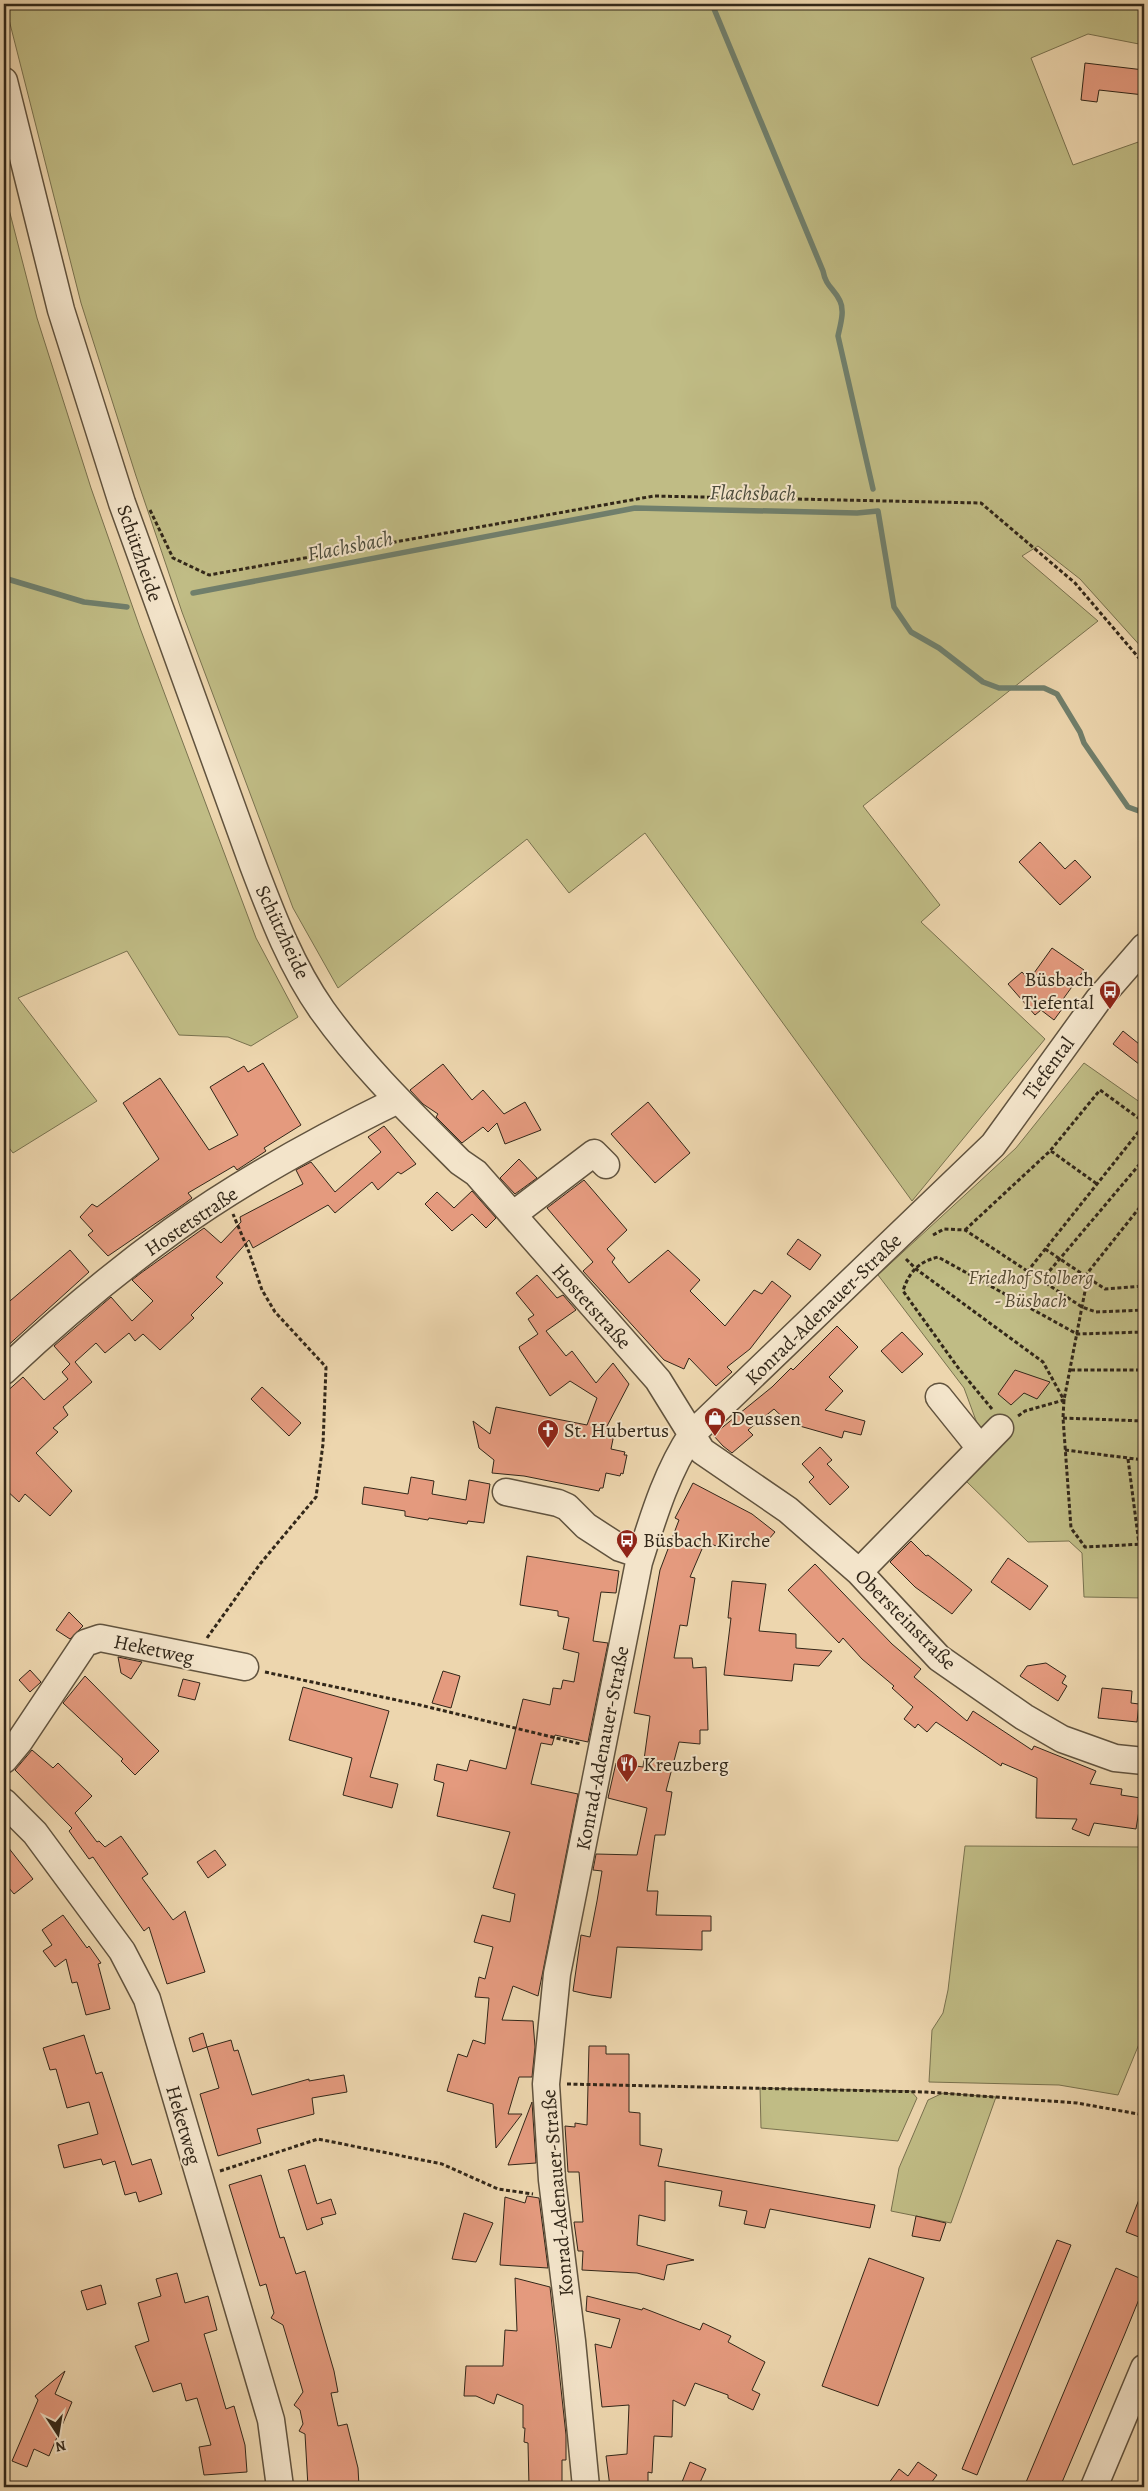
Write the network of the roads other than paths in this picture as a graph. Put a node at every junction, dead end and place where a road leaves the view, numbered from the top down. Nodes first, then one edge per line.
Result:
1 (4, 81) edge
2 (1144, 947) edge
3 (322, 1009) joint
4 (398, 1100) junction
5 (993, 1145) joint
6 (606, 1165) dead end
7 (514, 1214) junction
8 (4, 1372) edge
9 (939, 1397) dead end
10 (1002, 1426) road end
11 (692, 1434) junction
12 (980, 1448) junction
13 (506, 1492) dead end
14 (641, 1555) junction
15 (859, 1572) junction
16 (245, 1668) road end
17 (4, 1760) edge
18 (1144, 1761) edge
19 (4, 1802) edge
20 (1142, 2378) edge
21 (280, 2487) edge
22 (586, 2487) edge
23 (1094, 2487) edge

1 - 3 street, Schützheide
2 - 5 street, Tiefental
3 - 4 street, Hostetstraße
4 - 7 street, Hostetstraße
4 - 8 street, Hostetstraße
5 - 11 street, Konrad-Adenauer-Straße
6 - 7 street
7 - 11 street, Hostetstraße
9 - 12 street
10 - 12 street
11 - 14 street, Konrad-Adenauer-Straße
11 - 15 street, Obersteinstraße
12 - 15 street
13 - 14 street
14 - 22 street, Konrad-Adenauer-Straße
15 - 18 street, Obersteinstraße
16 - 17 street, Heketweg
19 - 21 street, Heketweg
20 - 23 street

